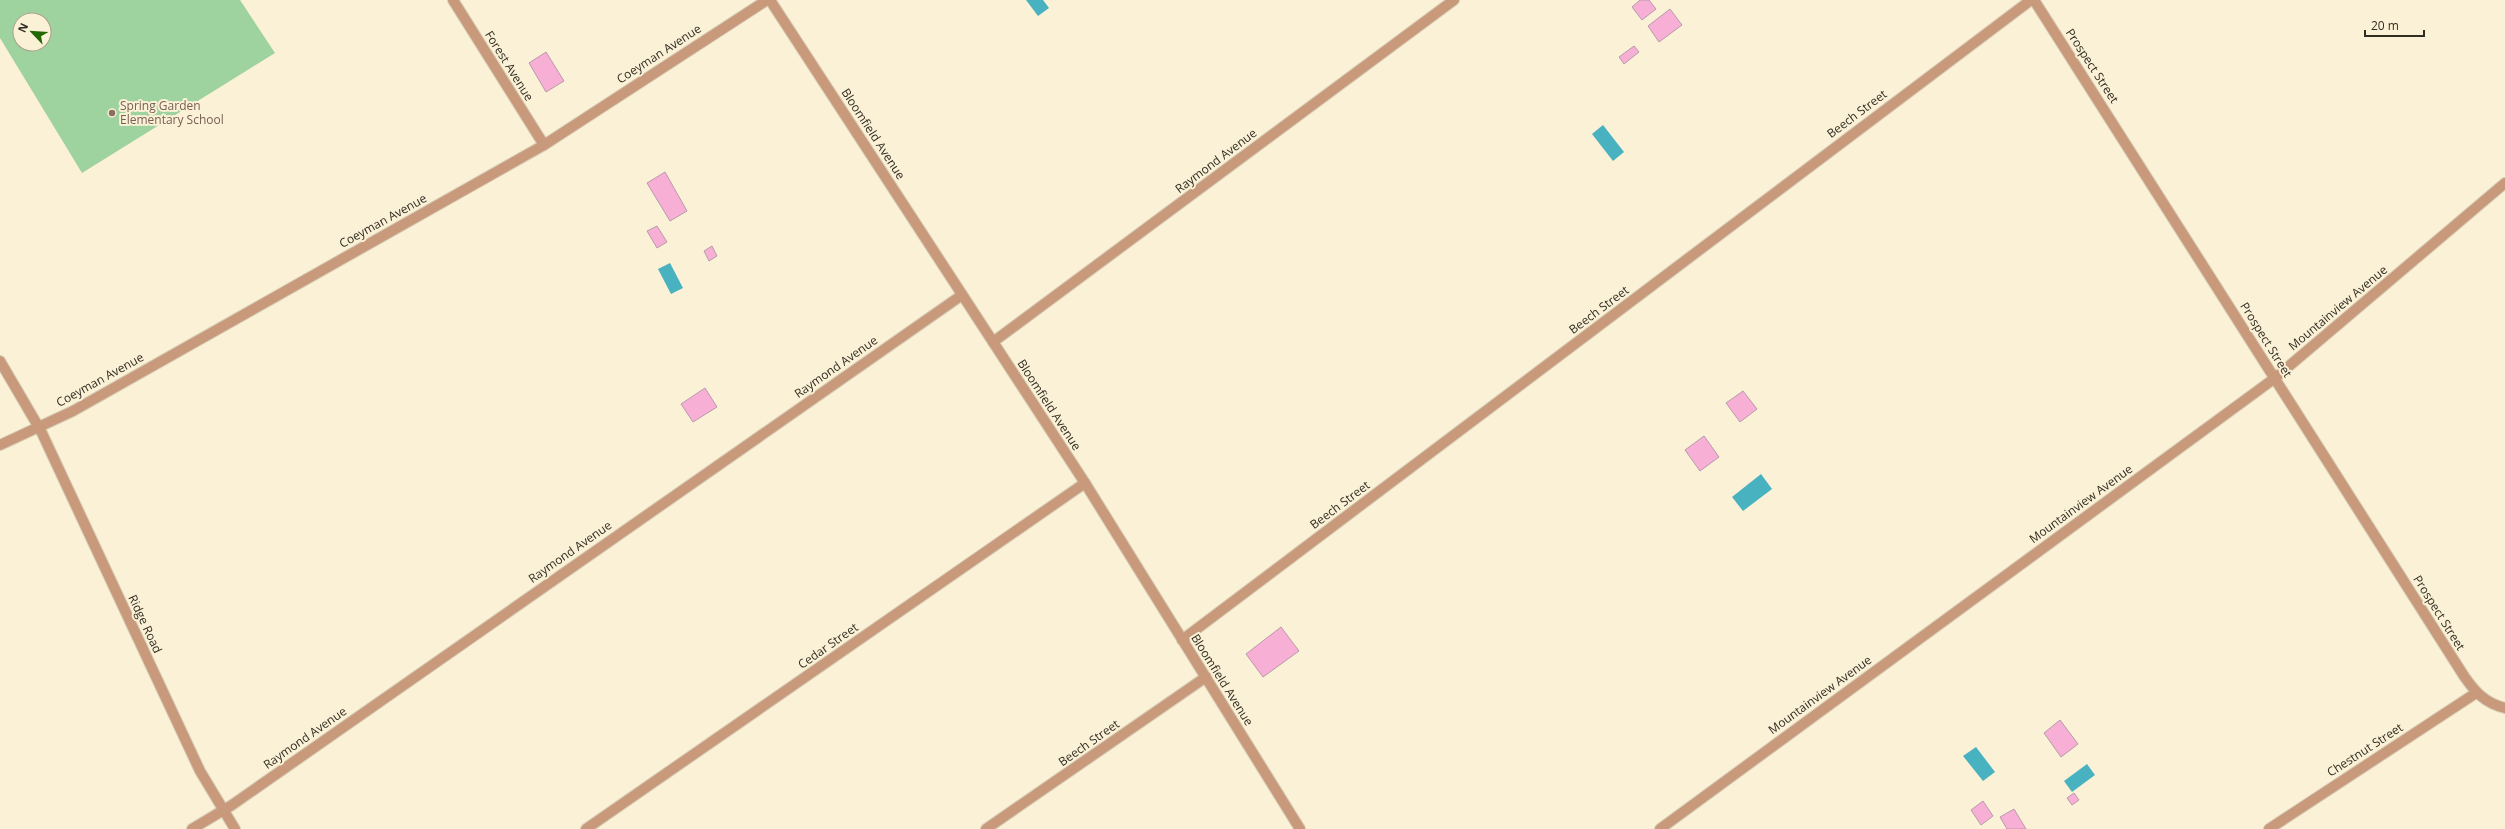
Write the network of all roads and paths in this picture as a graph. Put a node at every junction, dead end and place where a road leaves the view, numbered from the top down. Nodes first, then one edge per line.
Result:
1 (453, 0) edge
2 (767, 0) edge
3 (770, 0) edge
4 (1454, 0) edge
5 (2031, 0) edge
6 (2034, 0) edge
7 (544, 145) junction
8 (2505, 183) edge
9 (962, 295) junction
10 (993, 342) junction
11 (0, 361) edge
12 (2275, 378) junction
13 (38, 427) junction
14 (0, 445) edge
15 (1085, 483) junction
16 (1182, 640) junction
17 (1206, 677) junction
18 (2476, 693) junction
19 (2505, 708) edge
20 (222, 810) junction
21 (192, 829) edge
22 (235, 829) edge
23 (586, 829) edge
24 (986, 829) edge
25 (1300, 829) edge
26 (1660, 829) edge
27 (2269, 829) edge

1 - 7 street, Forest Avenue
2 - 7 street, Coeyman Avenue
3 - 9 street, Bloomfield Avenue
4 - 10 street, Raymond Avenue
5 - 16 street, Beech Street
6 - 12 street, Prospect Street
7 - 13 street, Coeyman Avenue
8 - 12 street, Mountainview Avenue
9 - 10 street, Bloomfield Avenue
9 - 20 street, Raymond Avenue
10 - 15 street, Bloomfield Avenue
11 - 13 street, Ridge Road
12 - 18 street, Prospect Street
12 - 26 street, Mountainview Avenue
13 - 14 street, Coeyman Avenue
13 - 20 street, Ridge Road
15 - 16 street, Bloomfield Avenue
15 - 23 street, Cedar Street
16 - 17 street, Bloomfield Avenue
17 - 24 street, Beech Street
17 - 25 street, Bloomfield Avenue
18 - 19 street
18 - 27 street, Chestnut Street
20 - 21 street, Raymond Avenue
20 - 22 street, Ridge Road

